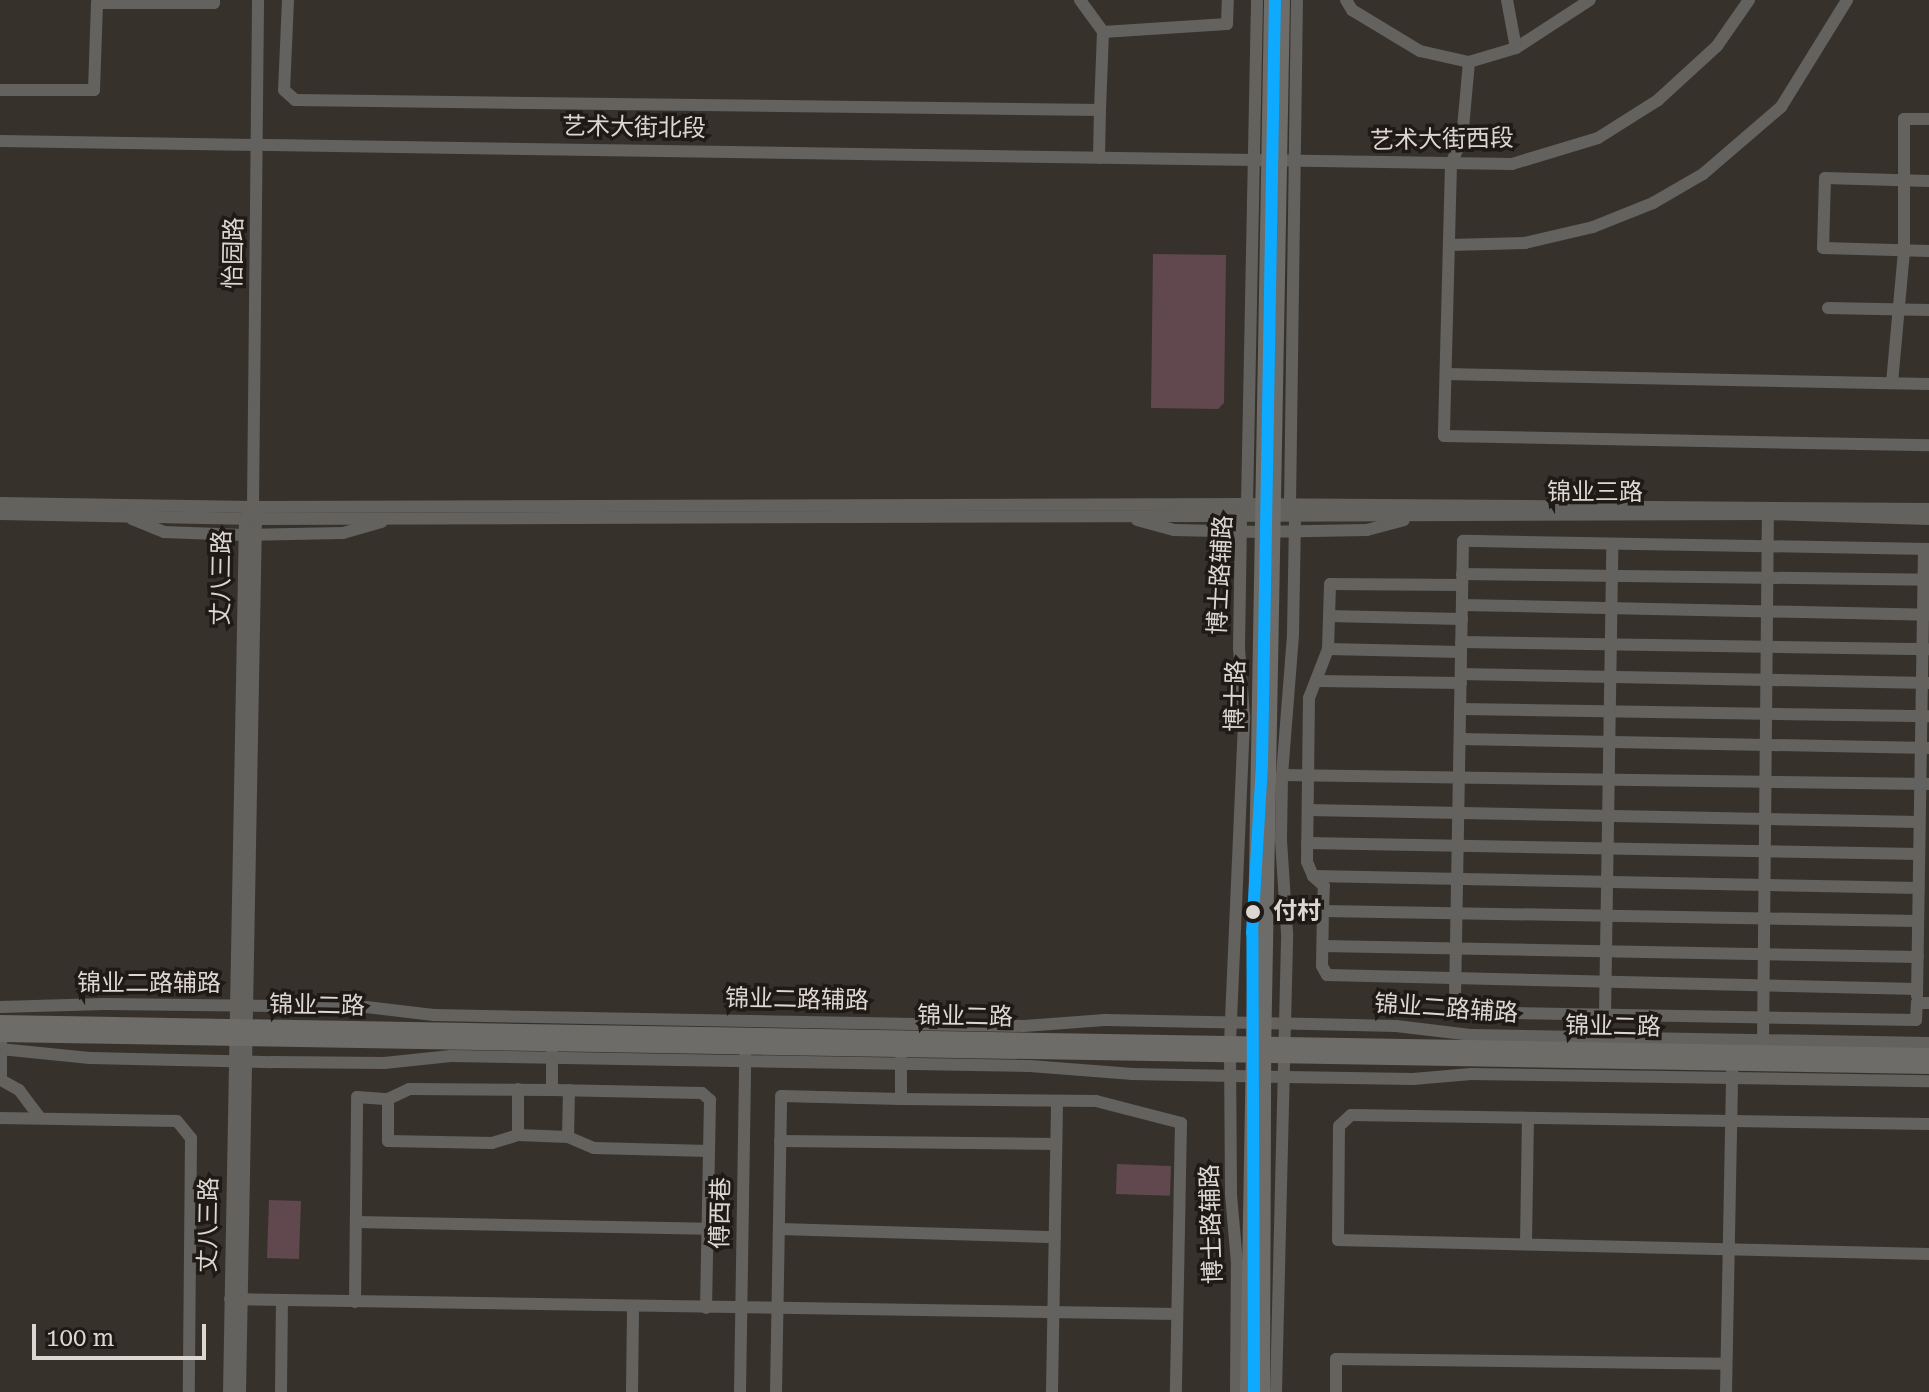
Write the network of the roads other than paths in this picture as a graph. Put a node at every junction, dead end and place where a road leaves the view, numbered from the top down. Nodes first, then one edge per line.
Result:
1 (214, 0) edge
2 (258, 0) edge
3 (288, 0) edge
4 (1080, 0) edge
5 (1228, 0) edge
6 (1257, 0) edge
7 (1271, 0) edge
8 (1283, 0) edge
9 (1297, 0) edge
10 (1346, 0) edge
11 (1507, 0) edge
12 (1590, 0) edge
13 (1749, 0) edge
14 (1847, 0) edge
15 (1103, 32) junction
16 (1516, 48) junction
17 (1469, 62) junction
18 (0, 90) edge
19 (1100, 110) junction
20 (1929, 119) edge
21 (0, 141) edge
22 (257, 144) junction
23 (1099, 158) junction
24 (1274, 162) junction
25 (1451, 164) junction
26 (1905, 180) junction
27 (1929, 181) edge
28 (1450, 245) junction
29 (1904, 250) junction
30 (1929, 251) edge
31 (1828, 308) dead end
32 (1900, 310) junction
33 (1929, 310) edge
34 (1446, 374) junction
35 (1892, 383) junction
36 (1929, 384) edge
37 (1929, 445) edge
38 (0, 503) edge
39 (1929, 509) edge
40 (1768, 510) junction
41 (0, 514) edge
42 (1268, 514) junction
43 (251, 515) junction
44 (125, 516) junction
45 (1122, 516) junction
46 (1419, 516) junction
47 (396, 518) junction
48 (1929, 519) edge
49 (1295, 530) junction
50 (1241, 531) junction
51 (250, 534) junction
52 (1612, 544) junction
53 (1769, 546) junction
54 (1926, 549) edge
55 (1612, 578) junction
56 (1769, 579) junction
57 (1462, 580) junction
58 (1926, 580) edge
59 (1611, 609) junction
60 (1462, 612) junction
61 (1768, 612) junction
62 (1926, 615) edge
63 (1329, 616) junction
64 (1611, 644) junction
65 (1461, 647) junction
66 (1768, 647) junction
67 (1328, 649) junction
68 (1926, 649) edge
69 (1611, 678) junction
70 (1461, 679) junction
71 (1319, 681) junction
72 (1767, 681) junction
73 (1925, 683) edge
74 (1460, 709) junction
75 (1611, 712) junction
76 (1766, 714) junction
77 (1925, 716) edge
78 (1460, 739) junction
79 (1610, 743) junction
80 (1766, 746) junction
81 (1925, 748) edge
82 (1282, 775) junction
83 (1308, 776) junction
84 (1459, 777) junction
85 (1609, 779) junction
86 (1765, 782) junction
87 (1924, 784) edge
88 (1308, 810) junction
89 (1458, 812) junction
90 (1609, 815) junction
91 (1765, 818) junction
92 (1919, 822) junction
93 (1924, 840) edge
94 (1307, 843) junction
95 (1458, 846) junction
96 (1608, 848) junction
97 (1765, 851) junction
98 (1919, 854) junction
99 (1924, 872) edge
100 (1313, 876) junction
101 (1457, 879) junction
102 (1608, 881) junction
103 (1764, 884) junction
104 (1919, 888) junction
105 (1924, 907) edge
106 (1323, 911) junction
107 (1456, 913) junction
108 (1607, 916) junction
109 (1765, 918) junction
110 (1918, 921) junction
111 (1923, 939) edge
112 (1323, 946) junction
113 (1456, 948) junction
114 (1606, 951) junction
115 (1763, 954) junction
116 (1918, 957) junction
117 (1923, 971) edge
118 (1456, 979) junction
119 (1606, 982) junction
120 (1764, 985) junction
121 (1917, 989) junction
122 (1923, 1003) edge
123 (241, 1006) junction
124 (1605, 1015) junction
125 (1763, 1017) junction
126 (1231, 1023) junction
127 (1258, 1023) junction
128 (1285, 1023) junction
129 (1, 1031) edge
130 (240, 1032) junction
131 (1929, 1043) edge
132 (552, 1044) junction
133 (1763, 1046) junction
134 (745, 1048) junction
135 (1231, 1049) junction
136 (1258, 1049) junction
137 (902, 1050) junction
138 (1285, 1050) junction
139 (1929, 1055) edge
140 (240, 1061) junction
141 (1732, 1065) junction
142 (1929, 1067) edge
143 (1232, 1076) junction
144 (1258, 1076) junction
145 (1285, 1077) junction
146 (0, 1080) edge
147 (1929, 1081) edge
148 (518, 1089) junction
149 (552, 1090) junction
150 (569, 1090) junction
151 (388, 1099) junction
152 (901, 1099) junction
153 (1057, 1101) junction
154 (39, 1117) junction
155 (0, 1118) edge
156 (1528, 1118) junction
157 (1731, 1120) junction
158 (1929, 1124) edge
159 (518, 1135) junction
160 (568, 1137) junction
161 (780, 1141) junction
162 (1056, 1144) junction
163 (709, 1151) junction
164 (356, 1222) junction
165 (707, 1229) junction
166 (779, 1229) junction
167 (1055, 1237) junction
168 (1526, 1243) junction
169 (1728, 1249) junction
170 (1929, 1254) edge
171 (236, 1300) junction
172 (282, 1300) junction
173 (355, 1302) junction
174 (633, 1306) junction
175 (742, 1306) junction
176 (777, 1307) junction
177 (706, 1308) junction
178 (1054, 1312) junction
179 (1177, 1314) junction
180 (1726, 1364) junction
181 (189, 1392) edge
182 (229, 1392) edge
183 (240, 1392) edge
184 (281, 1392) edge
185 (632, 1392) edge
186 (740, 1392) edge
187 (776, 1392) edge
188 (1052, 1392) edge
189 (1176, 1392) edge
190 (1236, 1392) edge
191 (1247, 1392) edge
192 (1263, 1392) edge
193 (1276, 1392) edge
194 (1336, 1392) edge
195 (1726, 1392) edge

1 - 18 street
2 - 22 street, 怡园路
3 - 19 street
4 - 15 street
5 - 15 street
6 - 24 street, 博士路辅路
7 - 24 main road, 博士路
8 - 24 main road, 博士路
9 - 24 street, 博士路辅路
10 - 17 street
11 - 16 street
12 - 16 street
13 - 25 street, 艺术大街西段
14 - 28 street
15 - 19 street
16 - 17 street
17 - 25 street
19 - 23 street
20 - 26 street
21 - 22 street, 艺术大街北段
22 - 23 street, 艺术大街北段
22 - 43 street, 怡园路
23 - 24 street, 艺术大街北段
24 - 25 street, 艺术大街西段
24 - 42 main road, 博士路
24 - 42 street, 博士路辅路
25 - 28 street
26 - 27 street
26 - 29 street
26 - 29 street
28 - 34 street
29 - 30 street
29 - 32 street
31 - 32 street
32 - 33 street
32 - 35 street
34 - 35 street
34 - 37 street
35 - 36 street
38 - 43 street
39 - 40 street, 锦业三路
40 - 42 street, 锦业三路
40 - 46 street, 锦业三路
40 - 48 street, 锦业三路
40 - 53 street
41 - 44 street
42 - 43 street
42 - 45 street
42 - 46 street, 锦业三路
42 - 49 street
42 - 49 street, 博士路辅路
42 - 50 street
42 - 50 street, 博士路辅路
42 - 127 main road, 博士路
43 - 44 street
43 - 47 street
43 - 51 street, 丈八三路
44 - 51 street
45 - 47 street
45 - 50 street
46 - 49 street
47 - 51 street
49 - 82 street, 博士路辅路
50 - 126 street, 博士路辅路
51 - 123 street, 丈八三路
52 - 53 street
52 - 55 street
52 - 57 street
53 - 54 street
53 - 56 street
54 - 58 street
55 - 56 street
55 - 57 street
55 - 59 street
56 - 58 street
56 - 61 street
57 - 60 street
57 - 63 street
58 - 62 street
59 - 60 street
59 - 61 street
59 - 64 street
60 - 63 street
60 - 65 street
61 - 62 street
61 - 66 street
62 - 68 street
63 - 67 street
64 - 65 street
64 - 66 street
64 - 69 street
65 - 67 street
65 - 70 street
66 - 68 street
66 - 72 street
67 - 71 street
68 - 73 street
69 - 70 street
69 - 72 street
69 - 75 street
70 - 71 street
70 - 74 street
71 - 83 street
72 - 73 street
72 - 76 street
73 - 77 street
74 - 75 street
74 - 78 street
75 - 76 street
75 - 79 street
76 - 77 street
76 - 80 street
77 - 81 street
78 - 79 street
78 - 84 street
79 - 80 street
79 - 85 street
80 - 81 street
80 - 86 street
81 - 87 street
82 - 83 street
82 - 128 street, 博士路辅路
83 - 84 street
83 - 88 street
84 - 85 street
84 - 89 street
85 - 86 street
85 - 90 street
86 - 87 street
86 - 91 street
87 - 92 street
88 - 89 street
88 - 94 street
89 - 90 street
89 - 95 street
90 - 91 street
90 - 96 street
91 - 92 street
91 - 97 street
92 - 93 street
93 - 98 street
94 - 95 street
94 - 100 street
95 - 96 street
95 - 101 street
96 - 97 street
96 - 102 street
97 - 98 street
97 - 103 street
98 - 99 street
99 - 104 street
100 - 101 street
100 - 106 street
101 - 102 street
101 - 107 street
102 - 103 street
102 - 108 street
103 - 104 street
103 - 109 street
104 - 105 street
105 - 110 street
106 - 107 street
106 - 112 street
107 - 108 street
107 - 113 street
108 - 109 street
108 - 114 street
109 - 110 street
109 - 115 street
110 - 111 street
111 - 116 street
112 - 113 street
112 - 118 street
113 - 114 street
113 - 118 street
114 - 115 street
114 - 119 street
115 - 116 street
115 - 120 street
116 - 117 street
117 - 121 street
118 - 119 street
118 - 124 street
119 - 120 street
119 - 124 street
120 - 121 street
120 - 125 street
121 - 122 street
122 - 125 street
123 - 126 street, 锦业二路辅路
123 - 129 street, 锦业二路辅路
123 - 130 street, 丈八三路
124 - 125 street
125 - 133 street
126 - 127 street, 锦业二路辅路
126 - 135 street, 博士路辅路
127 - 128 street, 锦业二路辅路
127 - 136 main road, 博士路
128 - 133 street, 锦业二路辅路
128 - 138 street, 博士路辅路
129 - 130 main road, 锦业二路
129 - 140 street
129 - 146 street
130 - 132 main road, 锦业二路
130 - 140 street, 丈八三路
131 - 133 street, 锦业二路辅路
132 - 134 main road, 锦业二路
132 - 140 street
132 - 149 street
133 - 139 main road, 锦业二路
133 - 141 main road, 锦业二路
134 - 137 main road, 锦业二路
134 - 175 street, 傅西巷
135 - 136 main road, 锦业二路
135 - 137 main road, 锦业二路
135 - 143 street, 博士路辅路
136 - 138 main road, 锦业二路
136 - 144 main road, 博士路
137 - 143 street
137 - 152 street
138 - 141 main road, 锦业二路
138 - 145 street, 博士路辅路
140 - 171 street, 丈八三路
141 - 142 main road, 锦业二路
141 - 145 street
141 - 147 street
141 - 157 street
143 - 144 street
143 - 190 street, 博士路辅路
144 - 145 street
144 - 191 main road, 博士路
144 - 192 main road, 博士路
145 - 193 street, 博士路辅路
146 - 154 street
148 - 149 street
148 - 151 street
148 - 159 street
149 - 150 street
150 - 160 street
150 - 163 street
151 - 159 street
151 - 164 street
152 - 153 street
152 - 161 street
153 - 162 street
153 - 179 street
154 - 155 street
154 - 181 street
156 - 157 street
156 - 168 street
156 - 168 street
157 - 158 street
157 - 169 street
159 - 160 street
160 - 163 street
161 - 162 street
161 - 166 street
162 - 167 street
163 - 165 street
164 - 165 street
164 - 173 street
165 - 177 street
166 - 167 street
166 - 176 street
167 - 178 street
168 - 169 street
169 - 170 street
169 - 180 street
171 - 172 street
171 - 182 street, 丈八三路
171 - 183 street, 丈八三路
172 - 173 street
172 - 184 street
173 - 174 street
174 - 177 street
174 - 185 street
175 - 176 street
175 - 177 street
175 - 186 street, 傅西巷
176 - 178 street
176 - 187 street
178 - 179 street
178 - 188 street
179 - 189 street
180 - 194 street
180 - 195 street

